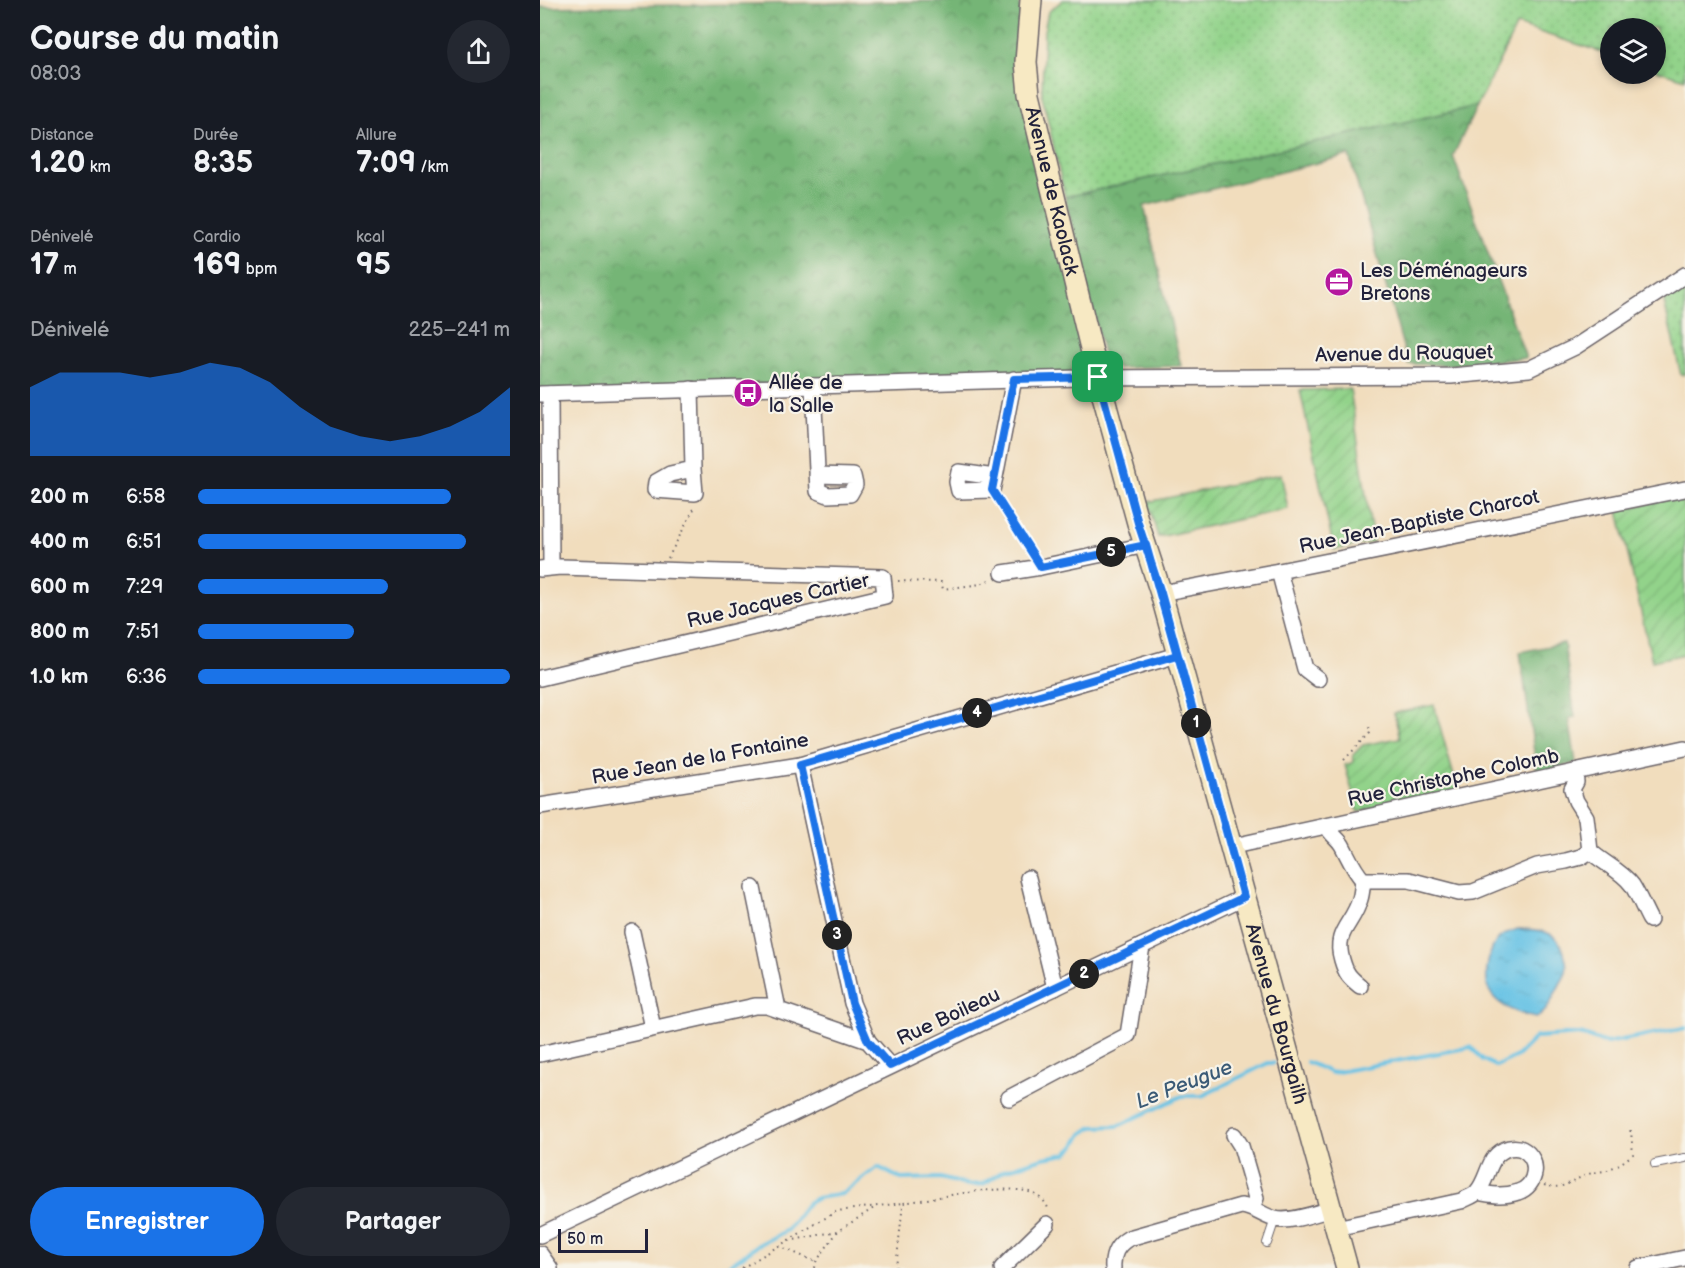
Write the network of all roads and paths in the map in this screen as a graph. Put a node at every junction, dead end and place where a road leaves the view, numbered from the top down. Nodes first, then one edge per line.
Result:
1 (1032, 0) edge
2 (1685, 275) edge
3 (1098, 377) junction
4 (1014, 379) junction
5 (813, 386) junction
6 (691, 389) junction
7 (545, 394) edge
8 (693, 469) junction
9 (817, 475) dead end
10 (993, 484) joint
11 (1685, 489) edge
12 (695, 493) junction
13 (1146, 545) junction
14 (1041, 567) junction
15 (545, 568) edge
16 (1279, 571) junction
17 (661, 572) junction
18 (1003, 573) joint
19 (838, 576) junction
20 (883, 581) junction
21 (1161, 593) junction
22 (839, 607) junction
23 (1177, 655) junction
24 (540, 678) edge
25 (1318, 679) dead end
26 (1369, 726) dead end
27 (1685, 748) edge
28 (1344, 760) dead end
29 (800, 765) junction
30 (1575, 772) junction
31 (1558, 776) junction
32 (1572, 789) junction
33 (540, 806) edge
34 (1347, 822) junction
35 (1327, 826) junction
36 (1341, 843) junction
37 (1229, 847) junction
38 (1590, 851) junction
39 (1028, 878) dead end
40 (1363, 880) junction
41 (753, 888) dead end
42 (1244, 897) junction
43 (1650, 920) dead end
44 (632, 932) dead end
45 (1142, 946) junction
46 (1360, 986) dead end
47 (1055, 988) junction
48 (778, 1008) junction
49 (653, 1028) junction
50 (868, 1041) junction
51 (540, 1054) edge
52 (890, 1066) junction
53 (1009, 1098) dead end
54 (1627, 1131) dead end
55 (1234, 1135) dead end
56 (1685, 1158) edge
57 (1655, 1164) dead end
58 (1532, 1181) junction
59 (1477, 1192) junction
60 (903, 1203) junction
61 (876, 1206) junction
62 (1252, 1207) junction
63 (1275, 1219) junction
64 (1334, 1219) junction
65 (1047, 1224) joint
66 (838, 1232) junction
67 (540, 1236) edge
68 (785, 1242) junction
69 (1267, 1243) dead end
70 (779, 1246) junction
71 (540, 1254) edge
72 (1685, 1258) edge
73 (816, 1262) junction
74 (550, 1268) edge
75 (742, 1268) edge
76 (815, 1268) edge
77 (896, 1268) edge
78 (1002, 1268) edge
79 (1113, 1268) edge
80 (1347, 1268) edge
81 (1638, 1268) edge

1 - 3 main road, Avenue de Kaolack
2 - 3 street, Avenue du Rouquet
3 - 4 street, Avenue du Rouquet
3 - 13 main road, Avenue du Bourgailh
4 - 5 street, Avenue du Rouquet
4 - 10 street
5 - 6 street, Avenue du Rouquet
5 - 9 street
6 - 7 street, Avenue du Rouquet
6 - 8 street
7 - 15 street
8 - 12 street
8 - 12 street
10 - 14 path
11 - 16 street, Rue Jean-Baptiste Charcot
12 - 17 path
13 - 14 street
13 - 21 main road, Avenue du Bourgailh
14 - 18 street
15 - 17 street, Rue Jacques Cartier
16 - 21 street, Rue Jean-Baptiste Charcot
16 - 25 street
17 - 19 street, Rue Jacques Cartier
18 - 20 path
19 - 20 street, Rue Jacques Cartier
19 - 22 street
20 - 22 street, Rue Jacques Cartier
21 - 23 main road, Avenue du Bourgailh
22 - 24 street, Rue Jacques Cartier
23 - 29 street, Rue Jean de la Fontaine
23 - 37 main road, Avenue du Bourgailh
26 - 28 path
27 - 30 street, Rue Christophe Colomb
29 - 33 street, Rue Jean de la Fontaine
29 - 50 street
30 - 31 street, Rue Christophe Colomb
30 - 32 street
31 - 32 street
31 - 34 street, Rue Christophe Colomb
32 - 38 street
34 - 35 street, Rue Christophe Colomb
34 - 36 street
35 - 36 street
35 - 37 street, Rue Christophe Colomb
36 - 40 street
37 - 42 main road, Avenue du Bourgailh
38 - 40 street
38 - 43 street
39 - 47 street
40 - 46 street
41 - 48 street
42 - 45 street, Rue Boileau
42 - 64 main road, Avenue du Bourgailh
44 - 49 street
45 - 47 street, Rue Boileau
45 - 53 street
47 - 52 street, Rue Boileau
48 - 49 street
48 - 50 street
49 - 51 street
50 - 52 street
52 - 67 street, Rue Boileau
54 - 58 path
55 - 62 street
56 - 57 lane
58 - 59 street
58 - 59 street
59 - 64 street
60 - 61 path
60 - 65 path
60 - 77 path
61 - 66 path
61 - 68 path
62 - 63 street
62 - 79 street
63 - 64 street
63 - 69 lane
64 - 80 main road, Avenue du Bourgailh
65 - 78 street
66 - 68 path
66 - 73 path
68 - 70 path
70 - 73 path
70 - 75 path
71 - 74 street
72 - 81 street
73 - 76 path

